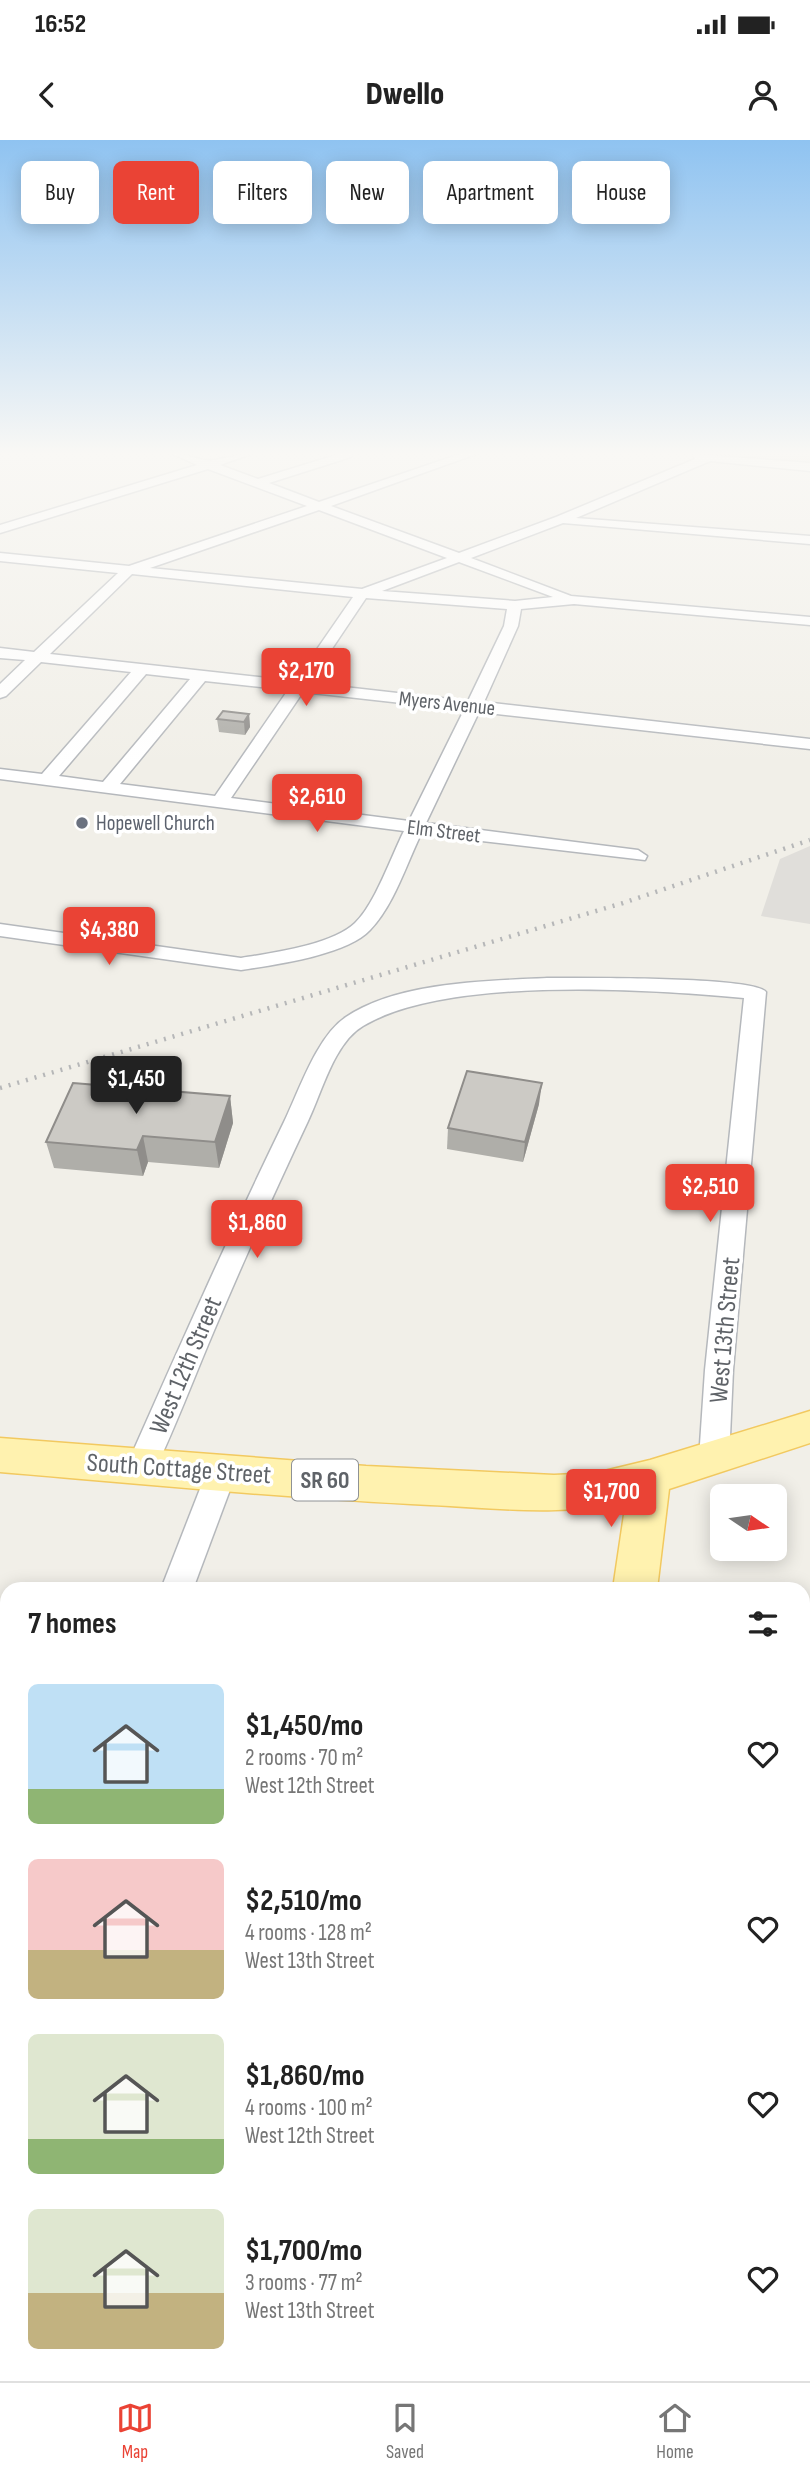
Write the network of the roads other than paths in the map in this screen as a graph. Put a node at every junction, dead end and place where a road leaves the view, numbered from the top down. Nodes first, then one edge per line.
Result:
1 (22, 559) edge
2 (164, 559) edge
3 (455, 559) edge
4 (459, 559) edge
5 (128, 571) junction
6 (362, 594) junction
7 (574, 600) junction
8 (515, 605) junction
9 (810, 621) edge
10 (0, 653) edge
11 (36, 657) junction
12 (142, 669) junction
13 (201, 676) junction
14 (298, 688) junction
15 (0, 693) edge
16 (472, 706) junction
17 (810, 744) edge
18 (0, 774) edge
19 (46, 780) junction
20 (107, 788) junction
21 (220, 802) junction
22 (414, 827) junction
23 (638, 856) dead end
24 (0, 930) edge
25 (223, 963) joint
26 (755, 992) joint
27 (810, 1427) edge
28 (0, 1455) edge
29 (714, 1460) junction
30 (142, 1465) junction
31 (222, 1471) junction
32 (650, 1478) junction
33 (180, 1582) edge
34 (636, 1582) edge

1 - 5 street
2 - 5 street
3 - 6 street
4 - 7 street
5 - 6 street
5 - 11 street
6 - 8 street
6 - 14 street
7 - 8 street
7 - 9 street
8 - 16 street
10 - 11 street, Myers Avenue
11 - 12 street, Myers Avenue
11 - 15 street
12 - 13 street, Myers Avenue
12 - 19 street
13 - 14 street, Myers Avenue
13 - 20 street
14 - 16 street, Myers Avenue
14 - 21 street
16 - 17 street, Myers Avenue
16 - 22 street
18 - 19 street, Elm Street
19 - 20 street, Elm Street
20 - 21 street, Elm Street
21 - 22 street, Elm Street
22 - 23 street, Elm Street
22 - 25 street
24 - 25 street
26 - 29 street, West 13th Street
26 - 30 street, West 12th Street
27 - 29 main road, SR 60
28 - 30 main road, South Cottage Street / SR 60
29 - 32 main road, SR 60
30 - 31 main road, South Cottage Street / SR 60
31 - 32 main road, South Cottage Street / SR 60
31 - 33 street
32 - 34 main road

